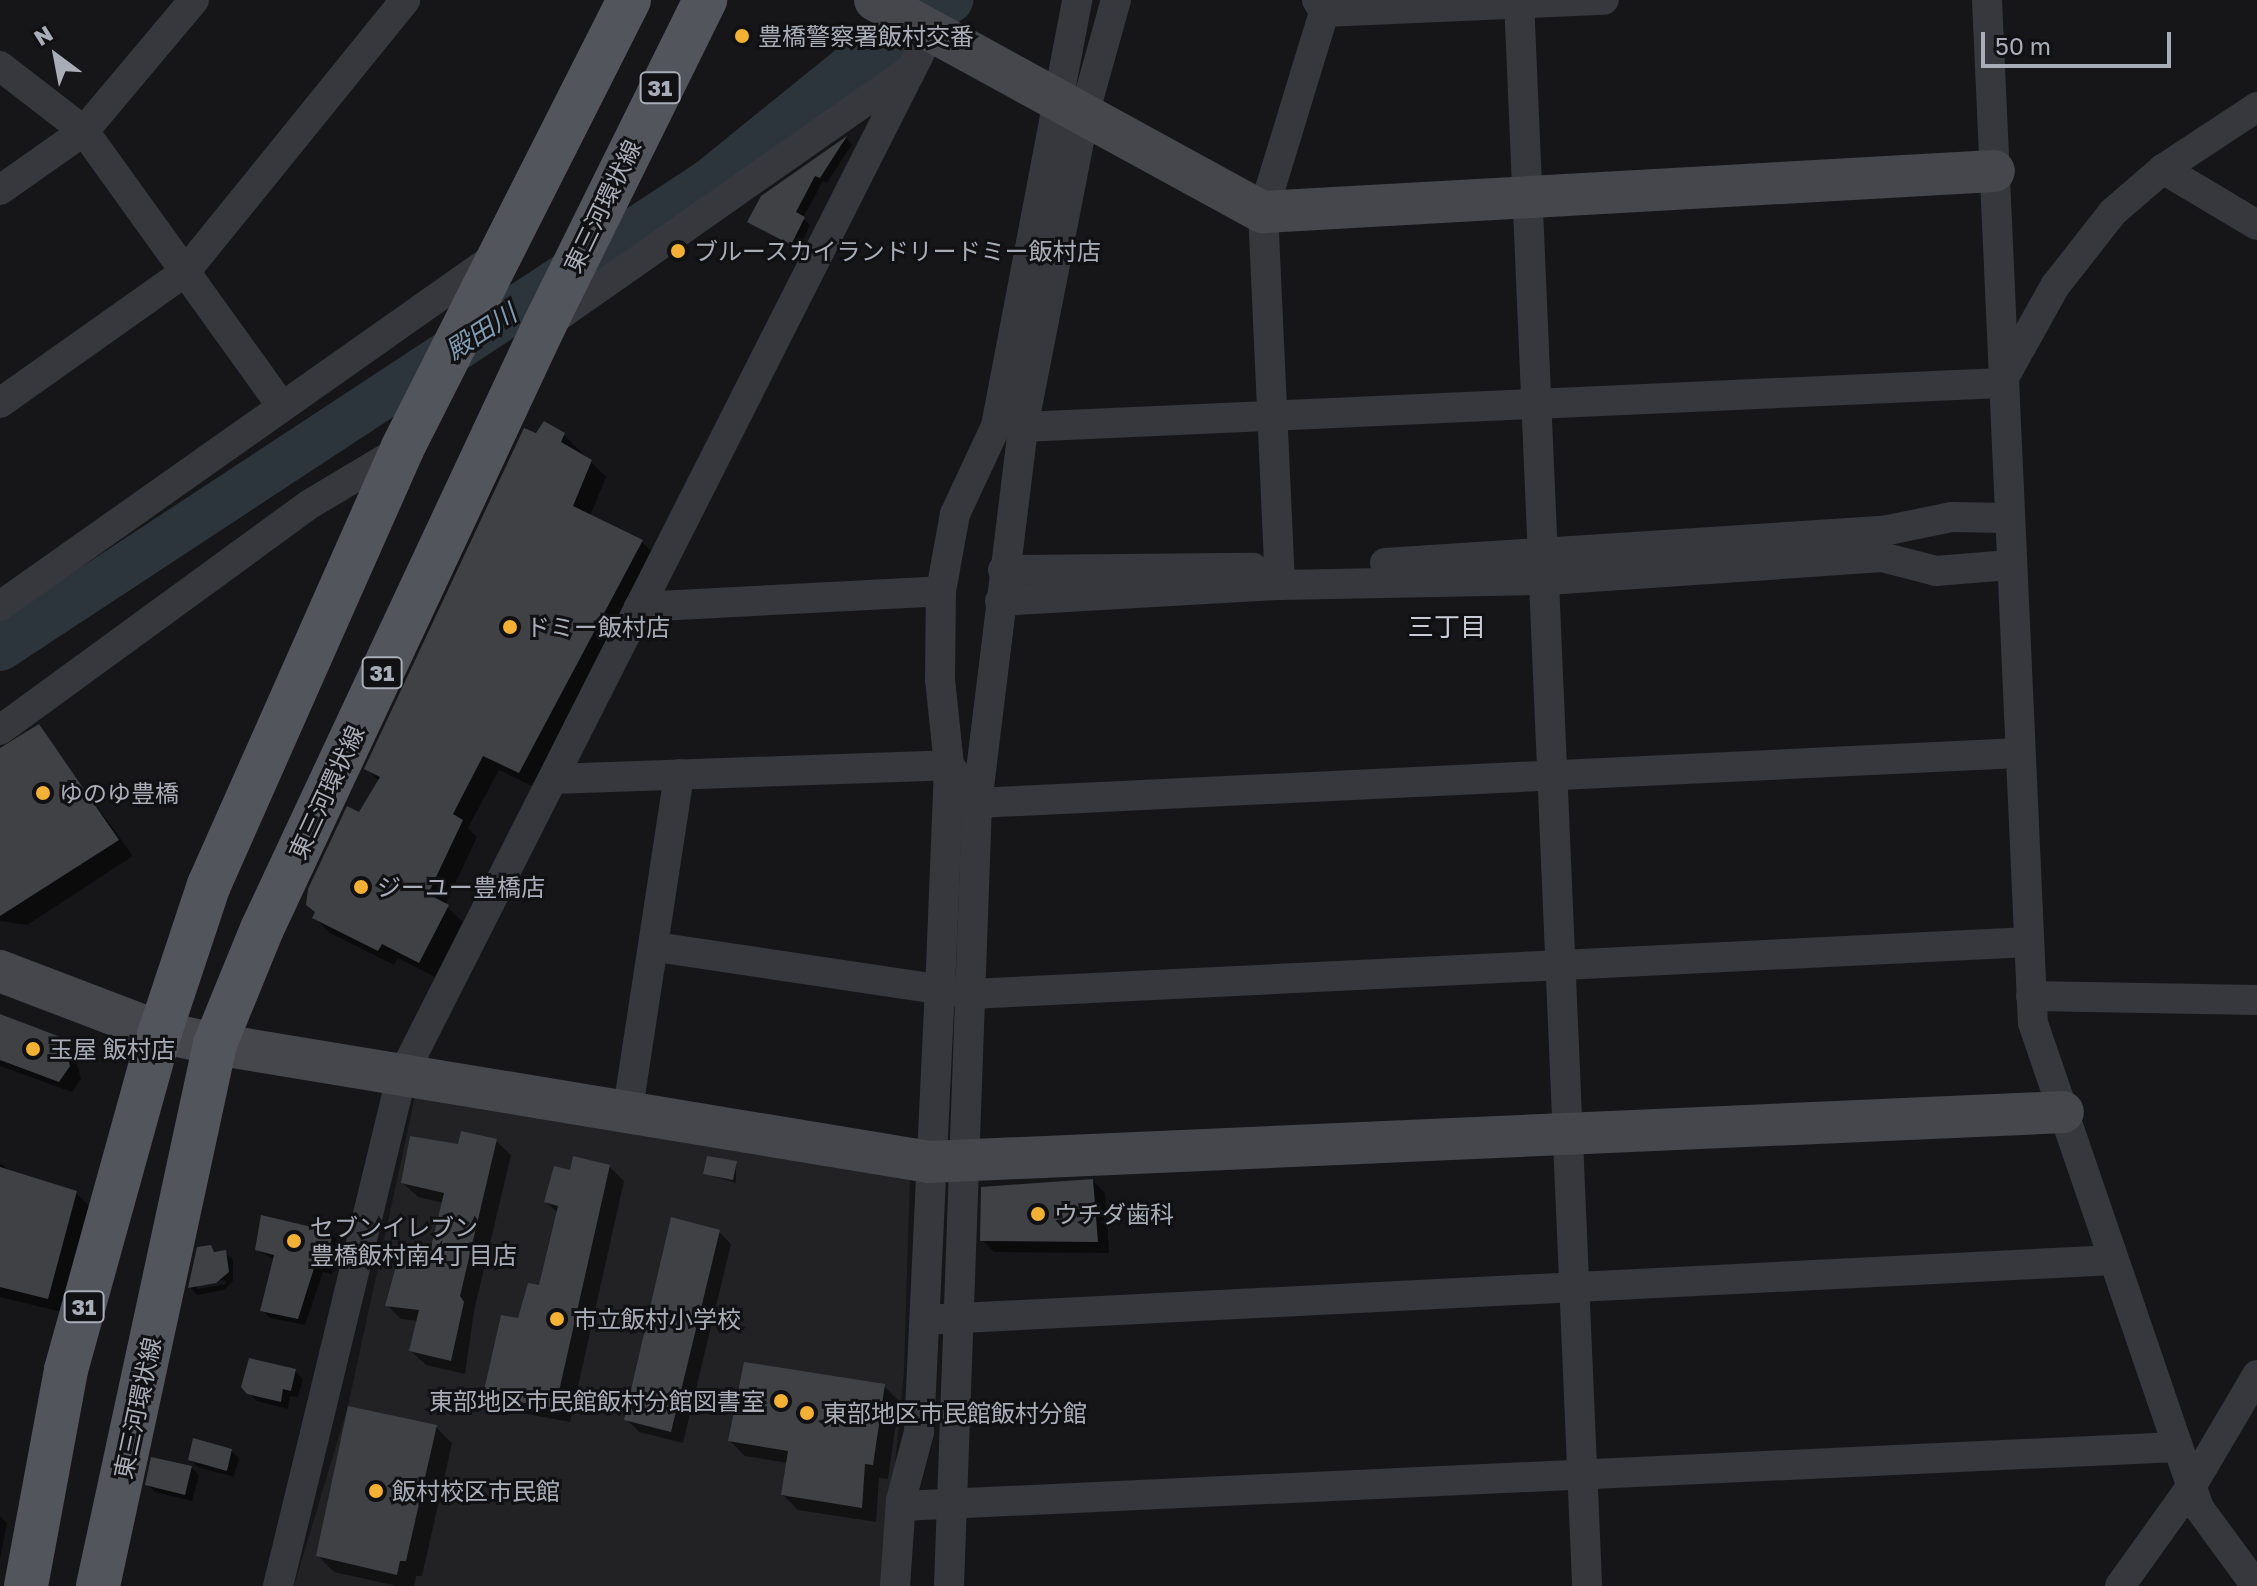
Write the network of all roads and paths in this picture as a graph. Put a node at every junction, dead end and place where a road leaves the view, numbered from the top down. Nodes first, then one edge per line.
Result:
1 (194, 0) edge
2 (405, 0) edge
3 (629, 0) edge
4 (705, 0) edge
5 (875, 0) edge
6 (1077, 0) edge
7 (1116, 0) edge
8 (1604, 0) edge
9 (1987, 0) edge
10 (1519, 2) edge
11 (1320, 6) edge
12 (931, 31) junction
13 (0, 66) edge
14 (912, 68) junction
15 (1072, 105) junction
16 (2257, 107) edge
17 (84, 131) junction
18 (2163, 169) junction
19 (1994, 171) junction
20 (0, 190) edge
21 (1531, 197) junction
22 (1263, 212) junction
23 (2257, 225) edge
24 (503, 257) junction
25 (185, 272) junction
26 (549, 316) junction
27 (2001, 383) junction
28 (0, 403) edge
29 (1539, 403) junction
30 (281, 405) junction
31 (1273, 418) junction
32 (1023, 427) junction
33 (402, 449) junction
34 (2008, 518) junction
35 (2010, 565) junction
36 (1546, 569) junction
37 (1003, 570) junction
38 (1280, 576) junction
39 (941, 591) junction
40 (1000, 601) junction
41 (0, 606) edge
42 (639, 607) junction
43 (0, 730) edge
44 (2019, 753) junction
45 (949, 765) junction
46 (1555, 773) junction
47 (679, 774) junction
48 (553, 779) junction
49 (977, 803) junction
50 (2029, 942) junction
51 (656, 947) junction
52 (1562, 967) junction
53 (0, 971) edge
54 (940, 992) junction
55 (971, 994) junction
56 (2031, 996) junction
57 (2257, 1000) edge
58 (160, 1032) junction
59 (215, 1044) junction
60 (401, 1078) junction
61 (2063, 1112) junction
62 (627, 1115) junction
63 (1569, 1134) junction
64 (947, 1160) junction
65 (2114, 1260) junction
66 (1575, 1287) junction
67 (960, 1317) junction
68 (923, 1320) junction
69 (2257, 1375) edge
70 (2178, 1447) junction
71 (1582, 1473) junction
72 (2191, 1487) junction
73 (952, 1503) junction
74 (901, 1506) junction
75 (26, 1586) edge
76 (98, 1586) edge
77 (278, 1586) edge
78 (895, 1586) edge
79 (949, 1586) edge
80 (1587, 1586) edge
81 (2120, 1586) edge
82 (2256, 1586) edge

1 - 17 street
2 - 25 street
3 - 24 main road, 31
4 - 26 main road, 東三河環状線 / 31
5 - 12 street
6 - 15 street
7 - 15 street
8 - 10 street
9 - 19 street
10 - 11 street
10 - 21 street
11 - 22 street
12 - 14 street
12 - 15 street
13 - 17 street
14 - 26 street
14 - 42 street
15 - 22 street
15 - 32 street
15 - 39 street
16 - 18 street
17 - 20 street
17 - 25 street
18 - 23 street
18 - 27 street
19 - 21 street
19 - 27 street
21 - 22 street
21 - 29 street
22 - 31 street
24 - 30 street
24 - 33 main road, 31
25 - 28 street
25 - 30 street
26 - 59 main road, 東三河環状線 / 31
27 - 29 street
27 - 34 street
29 - 31 street
29 - 36 street
30 - 41 street
31 - 32 street
31 - 38 street
32 - 37 street
33 - 43 street
33 - 58 main road, 31
34 - 35 street
34 - 36 street
35 - 36 street
35 - 44 street
36 - 38 street
36 - 46 street
37 - 38 street
37 - 40 street
38 - 40 street
39 - 42 street
39 - 45 street
40 - 49 street
42 - 48 street
44 - 46 street
44 - 50 street
45 - 47 street
45 - 49 street
45 - 54 street
46 - 49 street
46 - 52 street
47 - 48 street
47 - 51 street
48 - 60 street
49 - 55 street
50 - 52 street
50 - 56 street
51 - 54 street
51 - 62 street
52 - 55 street
52 - 63 street
53 - 58 street
54 - 55 street
54 - 64 street
55 - 64 street
56 - 57 street
56 - 61 street
58 - 59 street
58 - 75 main road, 31
59 - 60 street
59 - 76 main road, 東三河環状線 / 31
60 - 62 street
60 - 77 street
61 - 63 street
61 - 65 street
62 - 64 street
63 - 64 street
63 - 66 street
64 - 67 street
64 - 68 street
65 - 66 street
65 - 70 street
66 - 67 street
66 - 71 street
67 - 68 street
67 - 73 street
68 - 74 street
69 - 72 street
70 - 71 street
70 - 72 street
71 - 73 street
71 - 80 street
72 - 81 street
72 - 82 street
73 - 74 street
73 - 79 street
74 - 78 street

